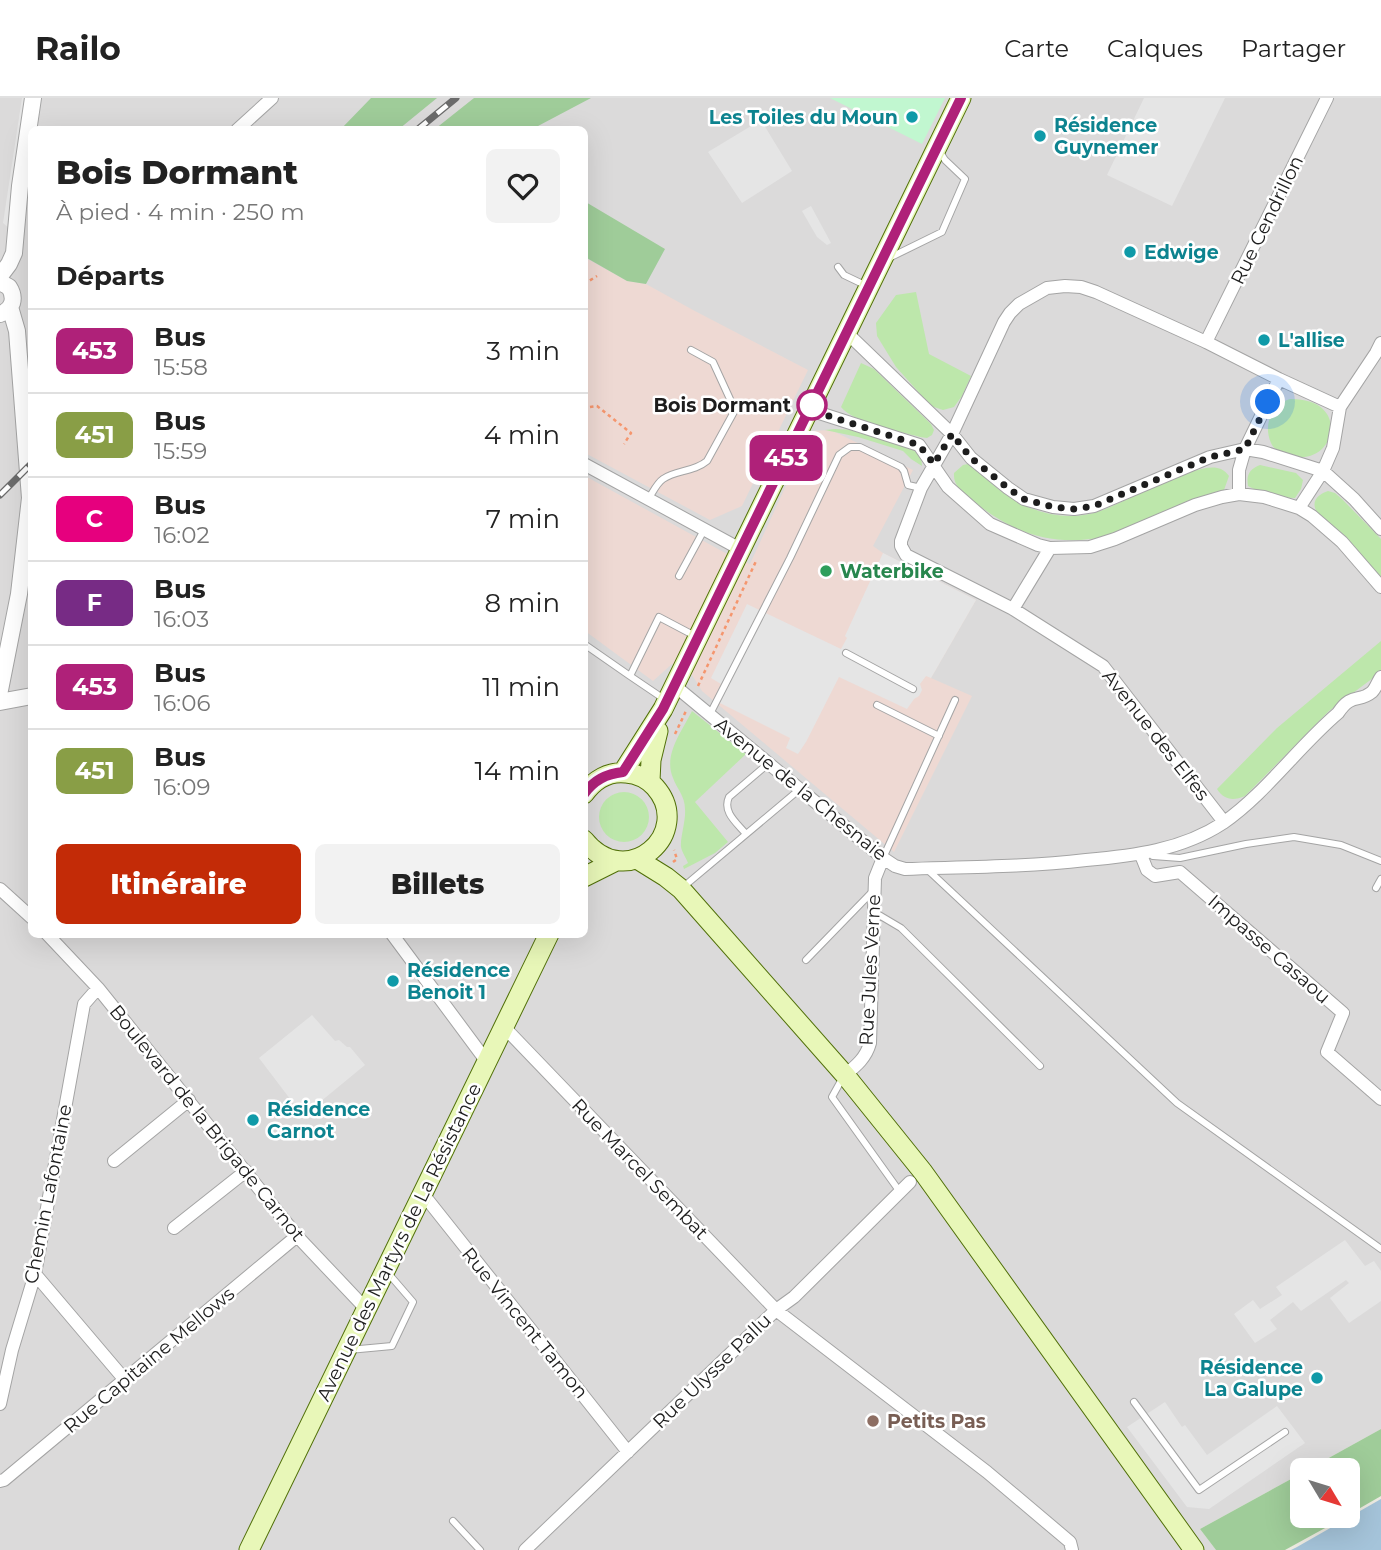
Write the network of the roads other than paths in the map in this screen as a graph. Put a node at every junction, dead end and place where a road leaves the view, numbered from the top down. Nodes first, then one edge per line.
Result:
1 (33, 98) edge
2 (272, 98) edge
3 (961, 98) edge
4 (1327, 98) edge
5 (29, 126) edge
6 (241, 126) edge
7 (28, 132) edge
8 (937, 148) junction
9 (881, 262) junction
10 (838, 267) dead end
11 (5, 277) edge
12 (869, 287) junction
13 (4, 312) edge
14 (847, 333) junction
15 (1206, 342) junction
16 (691, 349) dead end
17 (1379, 349) edge
18 (1279, 379) junction
19 (1340, 407) junction
20 (810, 410) junction
21 (952, 434) junction
22 (1245, 449) junction
23 (934, 464) junction
24 (588, 466) edge
25 (1322, 471) junction
26 (28, 472) edge
27 (921, 488) junction
28 (1239, 494) junction
29 (649, 498) junction
30 (1299, 508) junction
31 (28, 515) edge
32 (1381, 529) edge
33 (704, 530) junction
34 (1050, 548) junction
35 (742, 550) junction
36 (679, 576) dead end
37 (1381, 587) edge
38 (1013, 608) junction
39 (698, 638) junction
40 (588, 647) edge
41 (846, 653) dead end
42 (629, 676) junction
43 (1381, 677) edge
44 (1, 687) edge
45 (913, 689) dead end
46 (28, 697) edge
47 (668, 699) junction
48 (956, 700) dead end
49 (0, 702) edge
50 (877, 705) dead end
51 (710, 714) junction
52 (939, 736) junction
53 (769, 763) junction
54 (623, 772) junction
55 (650, 781) junction
56 (588, 785) edge
57 (800, 789) junction
58 (1224, 822) junction
59 (746, 834) junction
60 (661, 841) junction
61 (588, 845) edge
62 (1140, 855) junction
63 (638, 859) junction
64 (883, 859) junction
65 (616, 861) junction
66 (1381, 861) edge
67 (927, 868) junction
68 (588, 875) edge
69 (1381, 879) edge
70 (679, 887) junction
71 (1376, 888) dead end
72 (0, 889) edge
73 (875, 889) junction
74 (874, 912) junction
75 (28, 914) edge
76 (51, 938) edge
77 (395, 938) edge
78 (547, 938) edge
79 (806, 960) dead end
80 (98, 988) junction
81 (504, 1027) junction
82 (487, 1062) junction
83 (1040, 1066) dead end
84 (845, 1075) junction
85 (189, 1100) junction
86 (1381, 1100) edge
87 (114, 1161) dead end
88 (246, 1171) junction
89 (910, 1182) dead end
90 (901, 1192) junction
91 (423, 1194) junction
92 (174, 1228) dead end
93 (297, 1236) junction
94 (1381, 1249) edge
95 (386, 1270) junction
96 (35, 1274) junction
97 (367, 1310) junction
98 (776, 1310) junction
99 (347, 1350) junction
100 (125, 1380) junction
101 (1133, 1402) dead end
102 (0, 1404) edge
103 (1284, 1432) dead end
104 (628, 1452) junction
105 (0, 1481) edge
106 (453, 1521) dead end
107 (1189, 1543) edge
108 (249, 1550) edge
109 (480, 1550) edge
110 (525, 1550) edge
111 (1072, 1550) edge

1 - 5 street
2 - 6 street
3 - 8 main road
4 - 15 street, Rue Cendrillon
7 - 11 street
8 - 9 main road
8 - 9 lane
9 - 12 main road
10 - 12 lane
11 - 13 street
12 - 14 main road
13 - 26 street
14 - 20 main road
14 - 21 street
15 - 18 street, Avenue des Elfes
15 - 21 street, Avenue des Elfes
16 - 29 lane
17 - 19 street
18 - 19 street, Avenue des Elfes
18 - 22 street
19 - 25 street
20 - 23 street
20 - 35 main road
21 - 22 street
21 - 23 street, Avenue des Elfes
22 - 25 street
22 - 28 street
23 - 27 street, Avenue des Elfes
23 - 34 street
24 - 29 street
25 - 30 street
25 - 32 street
27 - 38 street, Avenue des Elfes
27 - 51 lane
28 - 30 street
28 - 34 street
29 - 33 street
30 - 37 street
31 - 44 street
33 - 35 street
33 - 36 lane
34 - 38 street
35 - 39 main road
38 - 58 street, Avenue des Elfes
39 - 42 lane
39 - 47 main road
40 - 42 lane
41 - 45 lane
42 - 47 lane
43 - 58 street
46 - 49 street
47 - 51 street, Avenue de la Chesnaie
47 - 54 main road
47 - 55 main road
48 - 52 lane
50 - 52 lane
51 - 53 street, Avenue de la Chesnaie
52 - 64 lane
53 - 57 street, Avenue de la Chesnaie
53 - 59 lane
54 - 55 main road
54 - 56 main road
55 - 60 main road
57 - 59 lane
57 - 64 street, Avenue de la Chesnaie
58 - 62 street, Avenue de la Chesnaie
59 - 70 lane
60 - 63 main road
60 - 70 main road
61 - 65 main road
62 - 66 lane
62 - 67 street, Avenue de la Chesnaie
62 - 86 street, Impasse Casaou
63 - 65 main road
63 - 70 main road
64 - 67 street, Avenue de la Chesnaie
64 - 73 street, Rue Jules Verne
65 - 68 main road
67 - 94 lane
69 - 71 lane
70 - 84 main road
72 - 75 street
73 - 74 street, Rue Jules Verne
73 - 79 lane
74 - 83 lane
74 - 84 street, Rue Jules Verne
76 - 80 street, Boulevard de la Brigade Carnot
77 - 82 street
78 - 81 main road, Avenue des Martyrs de La Résistance
80 - 85 street, Boulevard de la Brigade Carnot
80 - 96 street, Chemin Lafontaine
81 - 82 main road, Avenue des Martyrs de La Résistance
81 - 98 street, Rue Marcel Sembat
82 - 91 main road, Avenue des Martyrs de La Résistance
84 - 90 lane
84 - 107 main road
85 - 87 street
85 - 88 street, Boulevard de la Brigade Carnot
88 - 92 street
88 - 93 street, Boulevard de la Brigade Carnot
89 - 90 street, Rue Ulysse Pallu
90 - 98 street, Rue Ulysse Pallu
91 - 95 main road, Avenue des Martyrs de La Résistance
91 - 104 street, Rue Vincent Tamon
93 - 97 street, Boulevard de la Brigade Carnot
93 - 100 street, Rue Capitaine Mellows
95 - 97 main road, Avenue des Martyrs de La Résistance
95 - 99 lane
96 - 100 street
96 - 102 street, Chemin Lafontaine
97 - 99 main road, Avenue des Martyrs de La Résistance
98 - 104 street, Rue Ulysse Pallu
98 - 111 street, Rue Marcel Sembat
99 - 108 main road, Avenue des Martyrs de La Résistance
100 - 105 street, Rue Capitaine Mellows
101 - 103 lane
104 - 110 street, Rue Ulysse Pallu
106 - 109 lane

